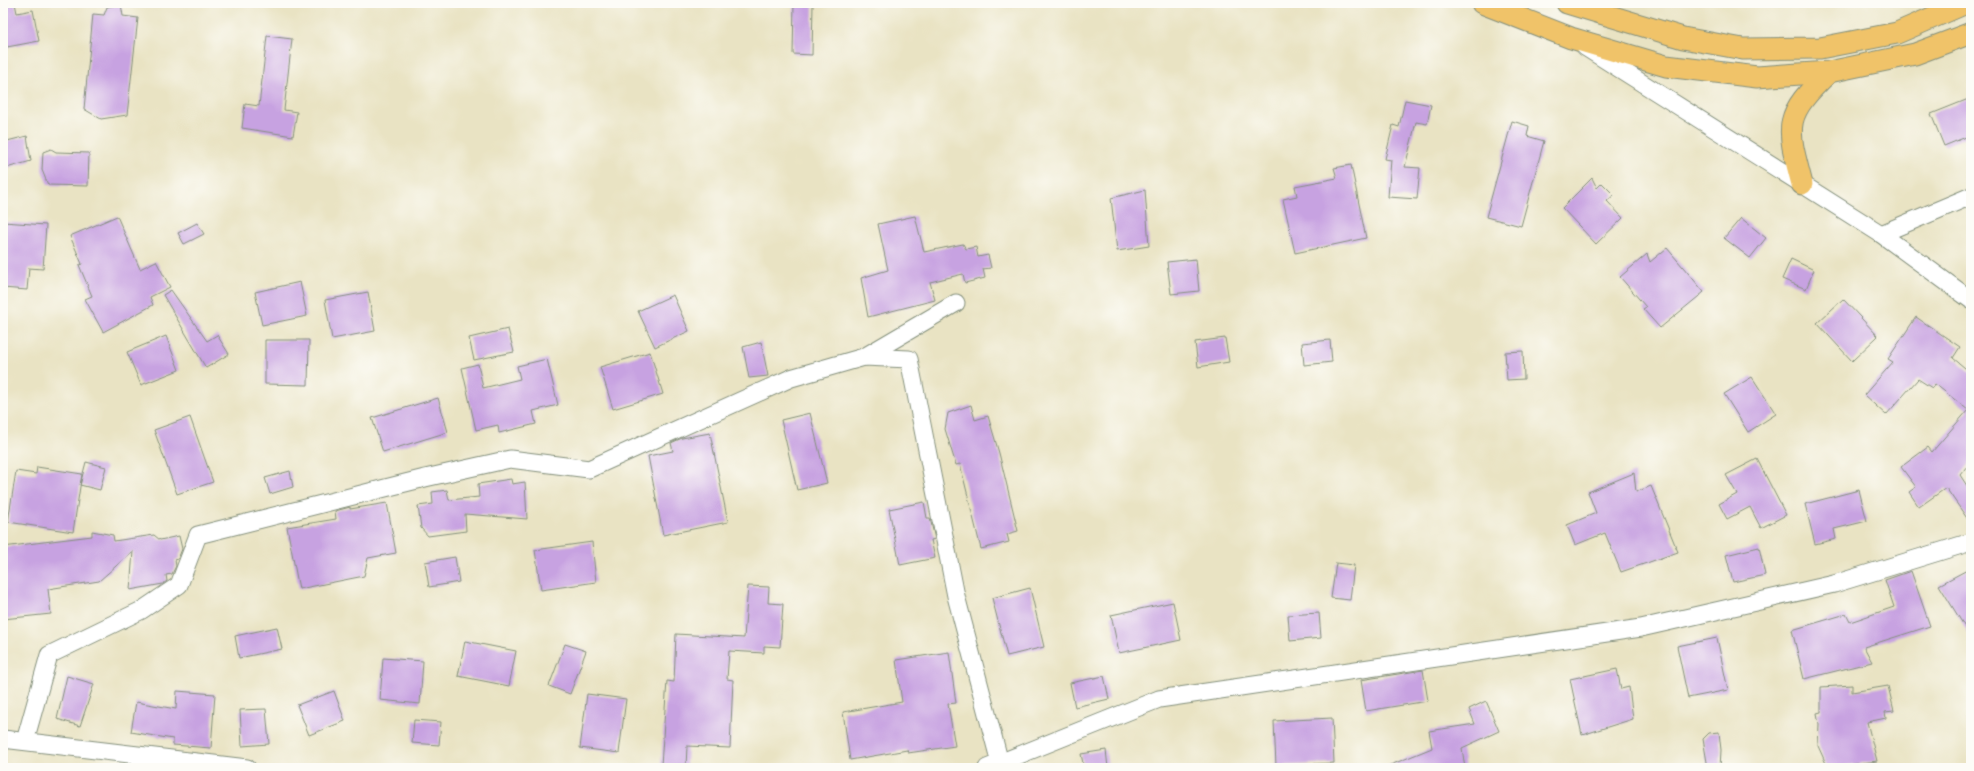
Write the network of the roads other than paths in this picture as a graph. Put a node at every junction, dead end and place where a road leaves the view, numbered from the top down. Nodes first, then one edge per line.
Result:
1 (1482, 3) edge
2 (1567, 3) edge
3 (1966, 3) edge
4 (1971, 33) edge
5 (1571, 38) junction
6 (1830, 72) junction
7 (1802, 184) junction
8 (1971, 196) edge
9 (1881, 234) junction
10 (1971, 300) edge
11 (956, 303) dead end
12 (864, 357) junction
13 (1971, 542) edge
14 (3, 739) edge
15 (25, 741) junction
16 (994, 765) edge
17 (247, 768) edge

1 - 5 main road
2 - 3 main road
4 - 6 main road
5 - 6 main road
5 - 7 street
6 - 7 main road
7 - 9 street
8 - 9 street
9 - 10 street
11 - 12 street
12 - 15 street
12 - 16 street
13 - 16 street
14 - 15 street
15 - 17 street

